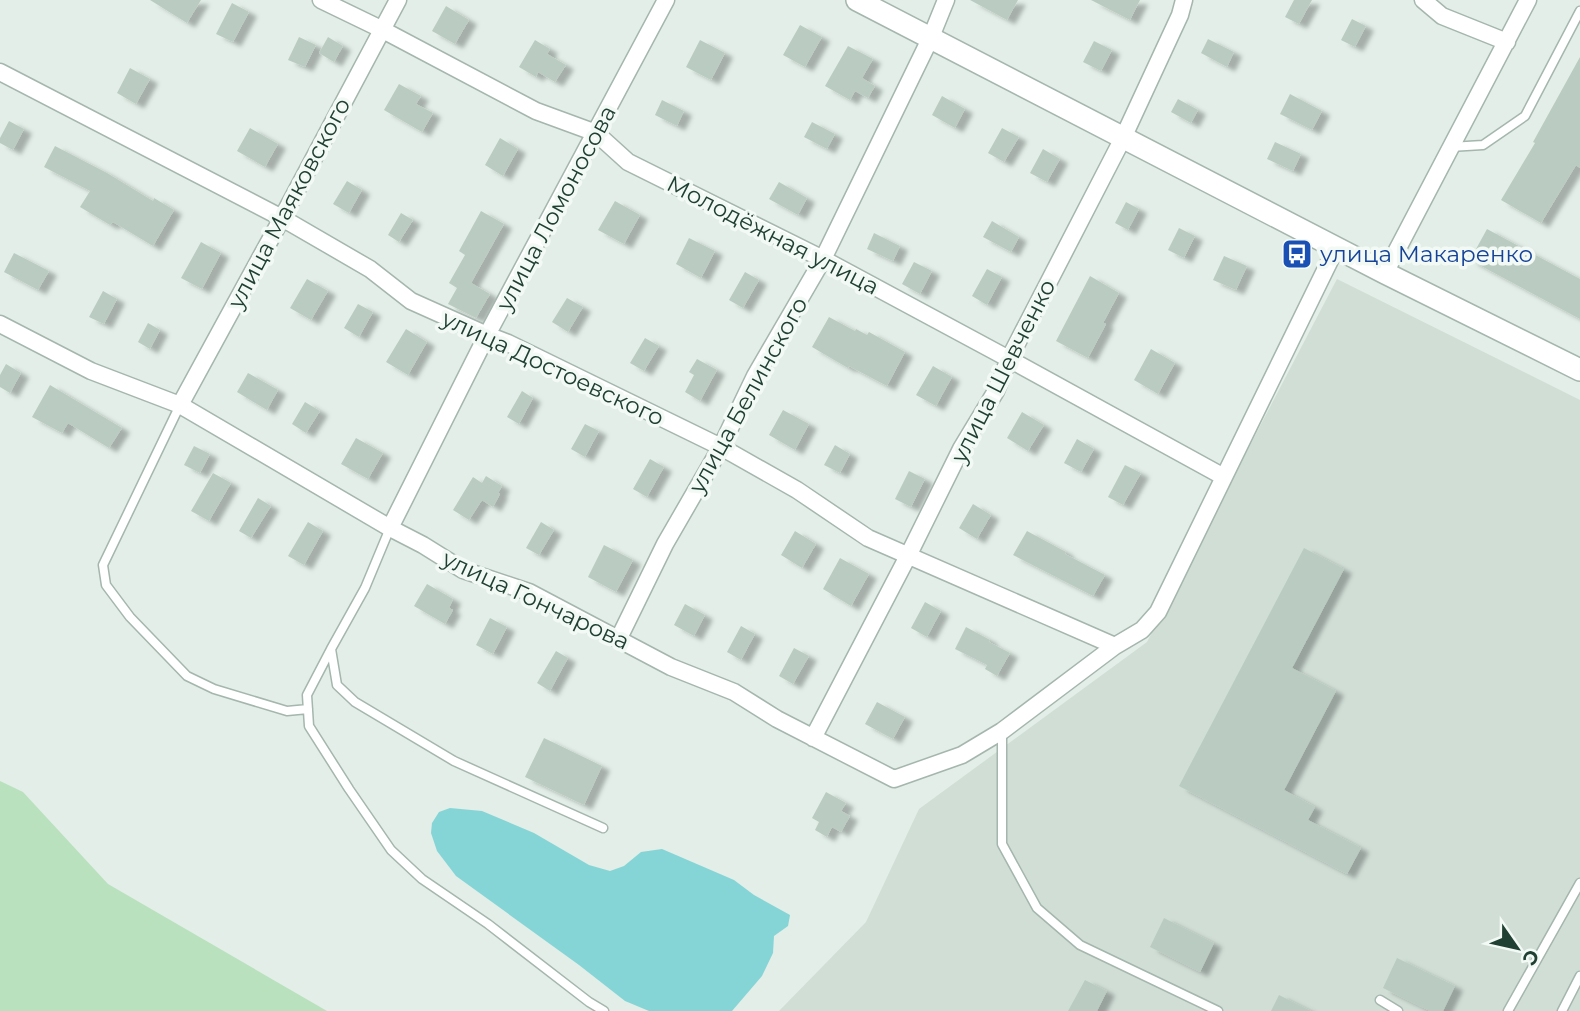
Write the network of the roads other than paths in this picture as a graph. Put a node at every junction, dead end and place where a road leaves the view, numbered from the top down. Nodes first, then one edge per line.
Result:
1 (321, 0) edge
2 (398, 0) edge
3 (666, 0) edge
4 (857, 0) edge
5 (946, 0) edge
6 (1184, 0) edge
7 (1423, 0) edge
8 (1528, 0) edge
9 (1580, 11) edge
10 (381, 29) junction
11 (930, 37) junction
12 (1507, 42) junction
13 (0, 72) edge
14 (596, 133) junction
15 (1123, 138) junction
16 (1450, 147) junction
17 (282, 218) junction
18 (1336, 248) junction
19 (823, 259) junction
20 (1385, 273) junction
21 (0, 324) edge
22 (487, 335) junction
23 (1009, 359) junction
24 (1580, 370) edge
25 (180, 405) junction
26 (721, 447) junction
27 (1224, 477) junction
28 (390, 528) junction
29 (908, 556) junction
30 (619, 638) junction
31 (1115, 646) junction
32 (331, 649) junction
33 (308, 709) junction
34 (1002, 731) junction
35 (813, 738) junction
36 (603, 828) dead end
37 (1580, 884) edge
38 (1580, 976) edge
39 (1380, 1000) dead end
40 (604, 1011) edge
41 (1218, 1011) edge
42 (1398, 1011) edge
43 (1508, 1011) edge
44 (1562, 1011) edge

1 - 10 street, Молодёжная улица
2 - 10 street, улица Маяковского
3 - 14 street, улица Ломоносова
4 - 11 street
5 - 11 street, улица Белинского
6 - 15 street, улица Шевченко
7 - 12 street
8 - 12 street
9 - 16 lane
10 - 14 street, Молодёжная улица
10 - 17 street, улица Маяковского
11 - 15 street
11 - 19 street, улица Белинского
12 - 16 street
13 - 17 street, улица Достоевского
14 - 19 street, Молодёжная улица
14 - 22 street, улица Ломоносова
15 - 18 street
15 - 23 street, улица Шевченко
16 - 20 street
17 - 22 street, улица Достоевского
17 - 25 street, улица Маяковского
18 - 20 street
18 - 27 street
19 - 23 street, Молодёжная улица
19 - 26 street, улица Белинского
20 - 24 street
21 - 25 street, улица Гончарова
22 - 26 street, улица Достоевского
22 - 28 street, улица Ломоносова
23 - 27 street, Молодёжная улица
23 - 29 street, улица Шевченко
25 - 28 street, улица Гончарова
25 - 33 lane
26 - 29 street, улица Достоевского
26 - 30 street, улица Белинского
27 - 31 street
28 - 30 street, улица Гончарова
28 - 32 lane
29 - 31 street, улица Достоевского
29 - 35 street, улица Шевченко
30 - 35 street, улица Гончарова
31 - 34 street
32 - 33 lane
32 - 36 lane
33 - 40 lane
34 - 35 street, улица Гончарова
34 - 41 lane
37 - 43 lane
38 - 44 lane
39 - 42 lane

